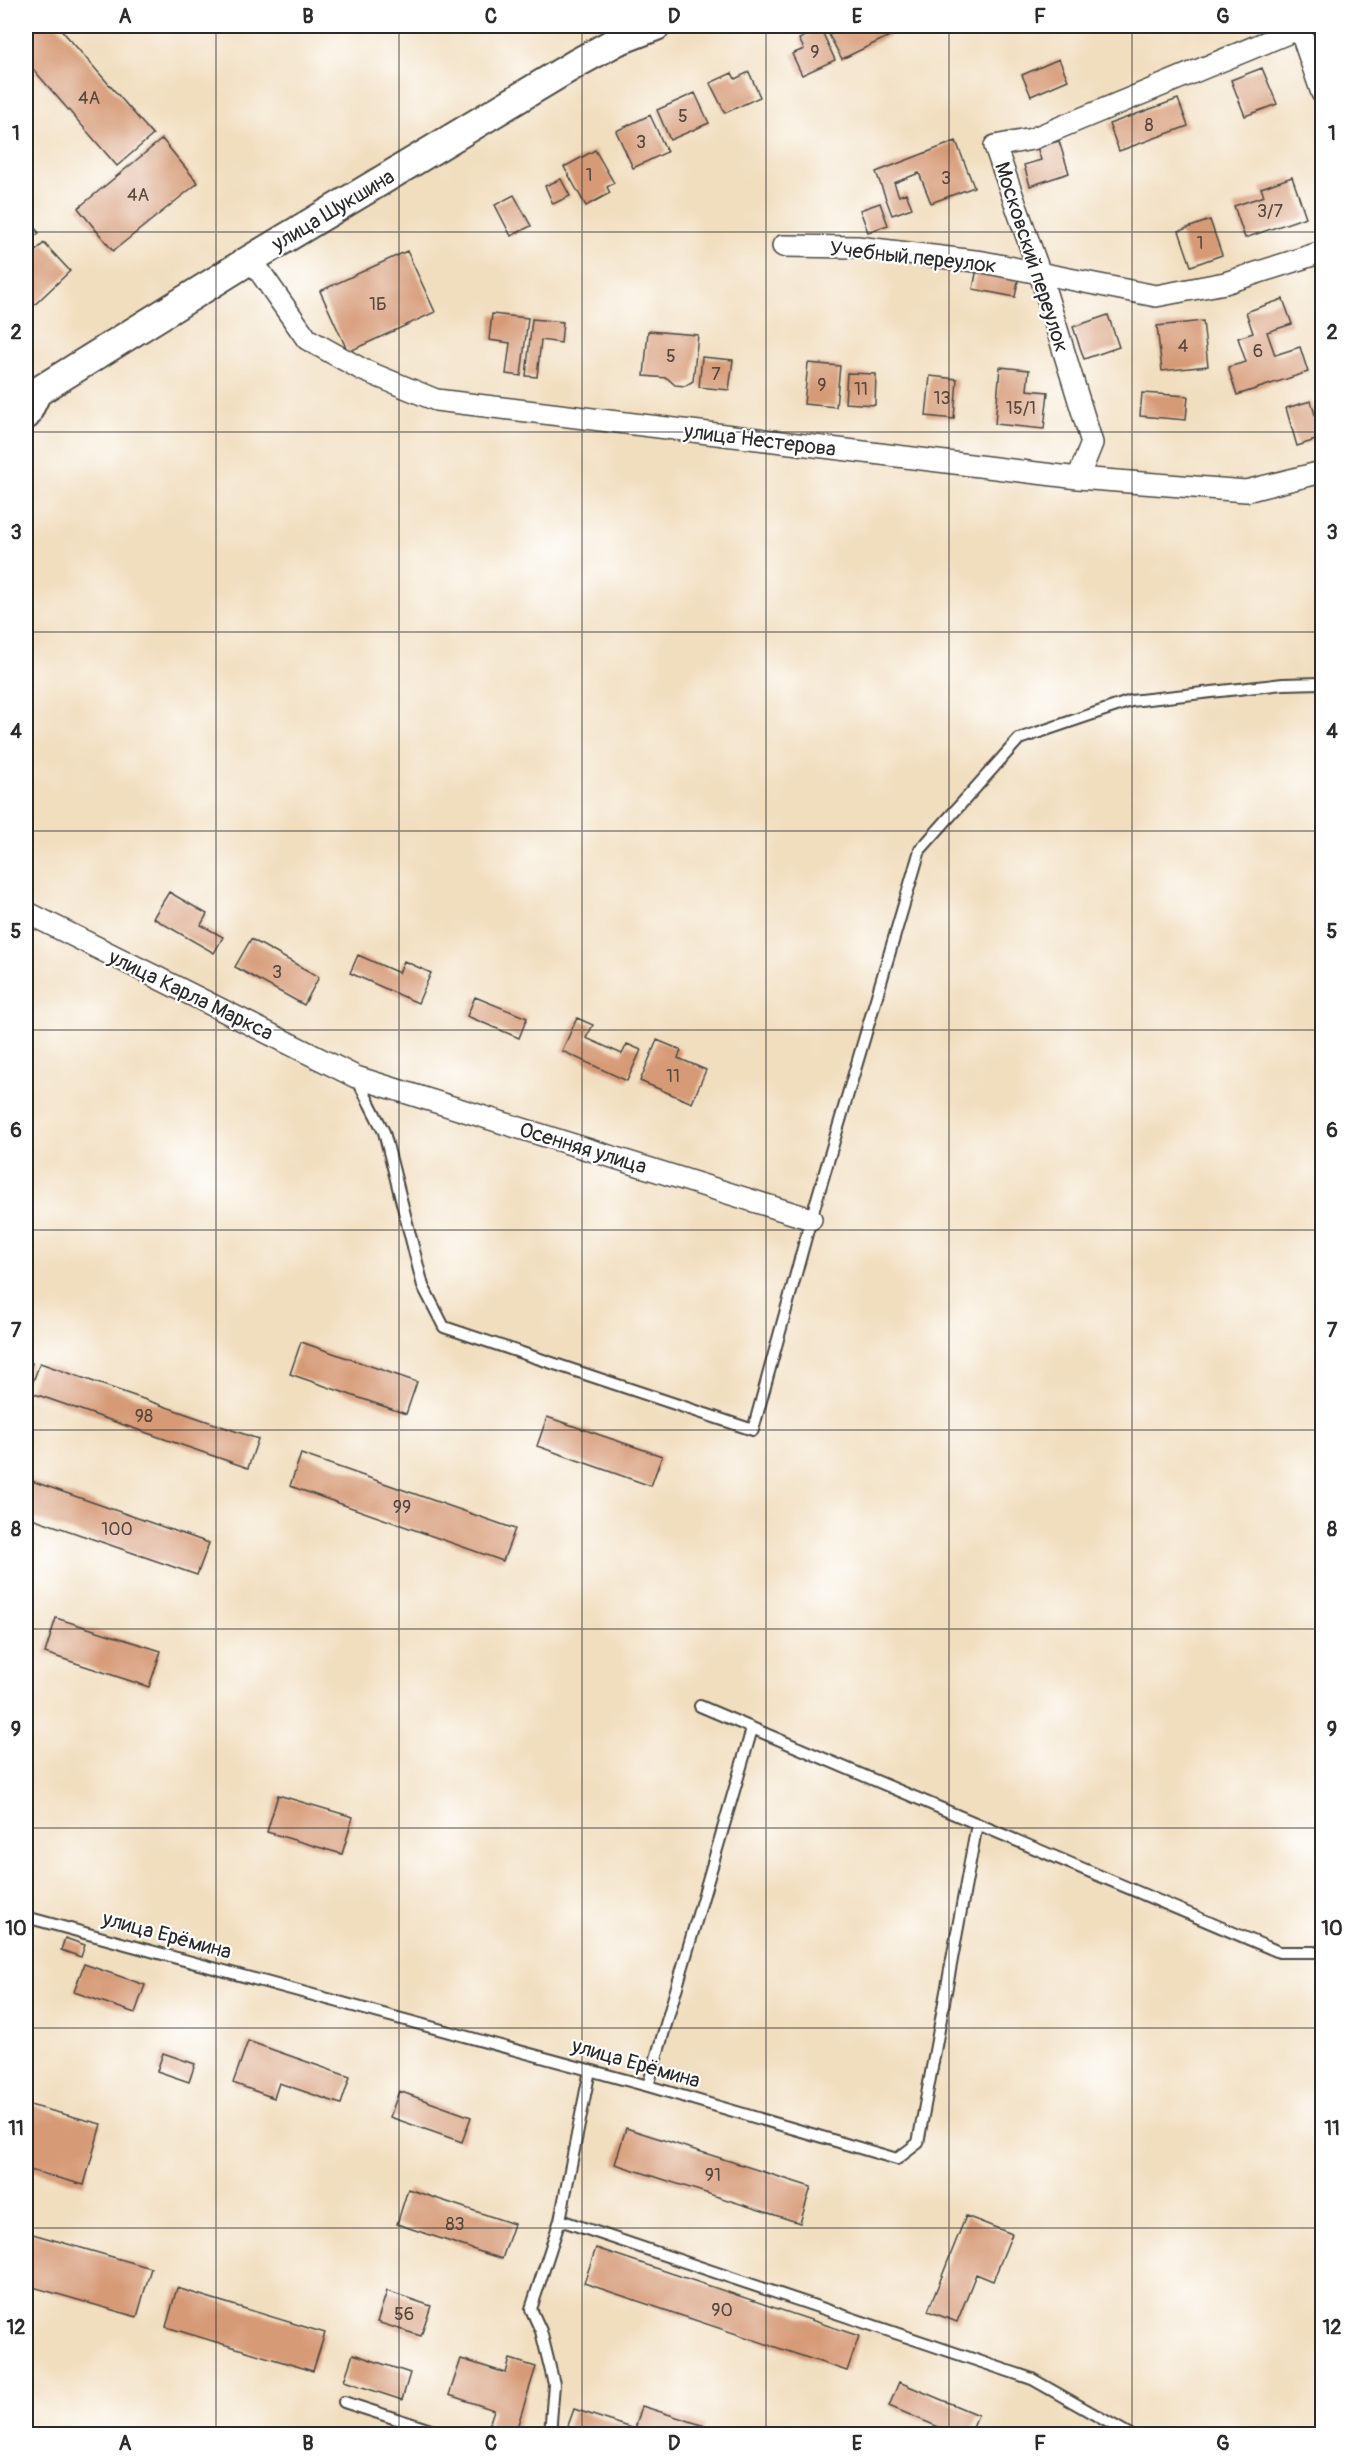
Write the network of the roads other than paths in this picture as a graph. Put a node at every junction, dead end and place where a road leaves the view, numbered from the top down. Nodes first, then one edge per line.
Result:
1 (656, 26) edge
2 (1301, 26) edge
3 (615, 33) edge
4 (1323, 93) edge
5 (783, 246) dead end
6 (1323, 252) edge
7 (251, 259) junction
8 (1040, 274) junction
9 (29, 395) edge
10 (1323, 472) edge
11 (1078, 478) junction
12 (1323, 683) edge
13 (26, 912) edge
14 (356, 1077) junction
15 (811, 1219) junction
16 (700, 1706) dead end
17 (752, 1729) junction
18 (977, 1824) junction
19 (26, 1917) edge
20 (1323, 1952) edge
21 (590, 2070) junction
22 (648, 2086) junction
23 (560, 2220) junction
24 (344, 2402) dead end
25 (443, 2434) edge
26 (550, 2434) edge
27 (1129, 2434) edge

1 - 3 street, улица Шукшина
2 - 4 street
2 - 8 street, Московский переулок
3 - 7 street, улица Шукшина
5 - 8 street, Учебный переулок
6 - 8 street, Учебный переулок
7 - 9 street, улица Шукшина
7 - 11 street, улица Нестерова
8 - 11 street, Московский переулок
10 - 11 street, улица Нестерова
12 - 15 lane
13 - 14 street, улица Карла Маркса
14 - 15 street, Осенняя улица
14 - 15 lane
16 - 17 lane
17 - 18 lane
17 - 22 lane
18 - 20 lane
18 - 22 lane, улица Ерёмина
19 - 21 lane, улица Ерёмина
21 - 22 lane, улица Ерёмина
21 - 23 lane
23 - 26 lane
23 - 27 lane
24 - 25 lane

